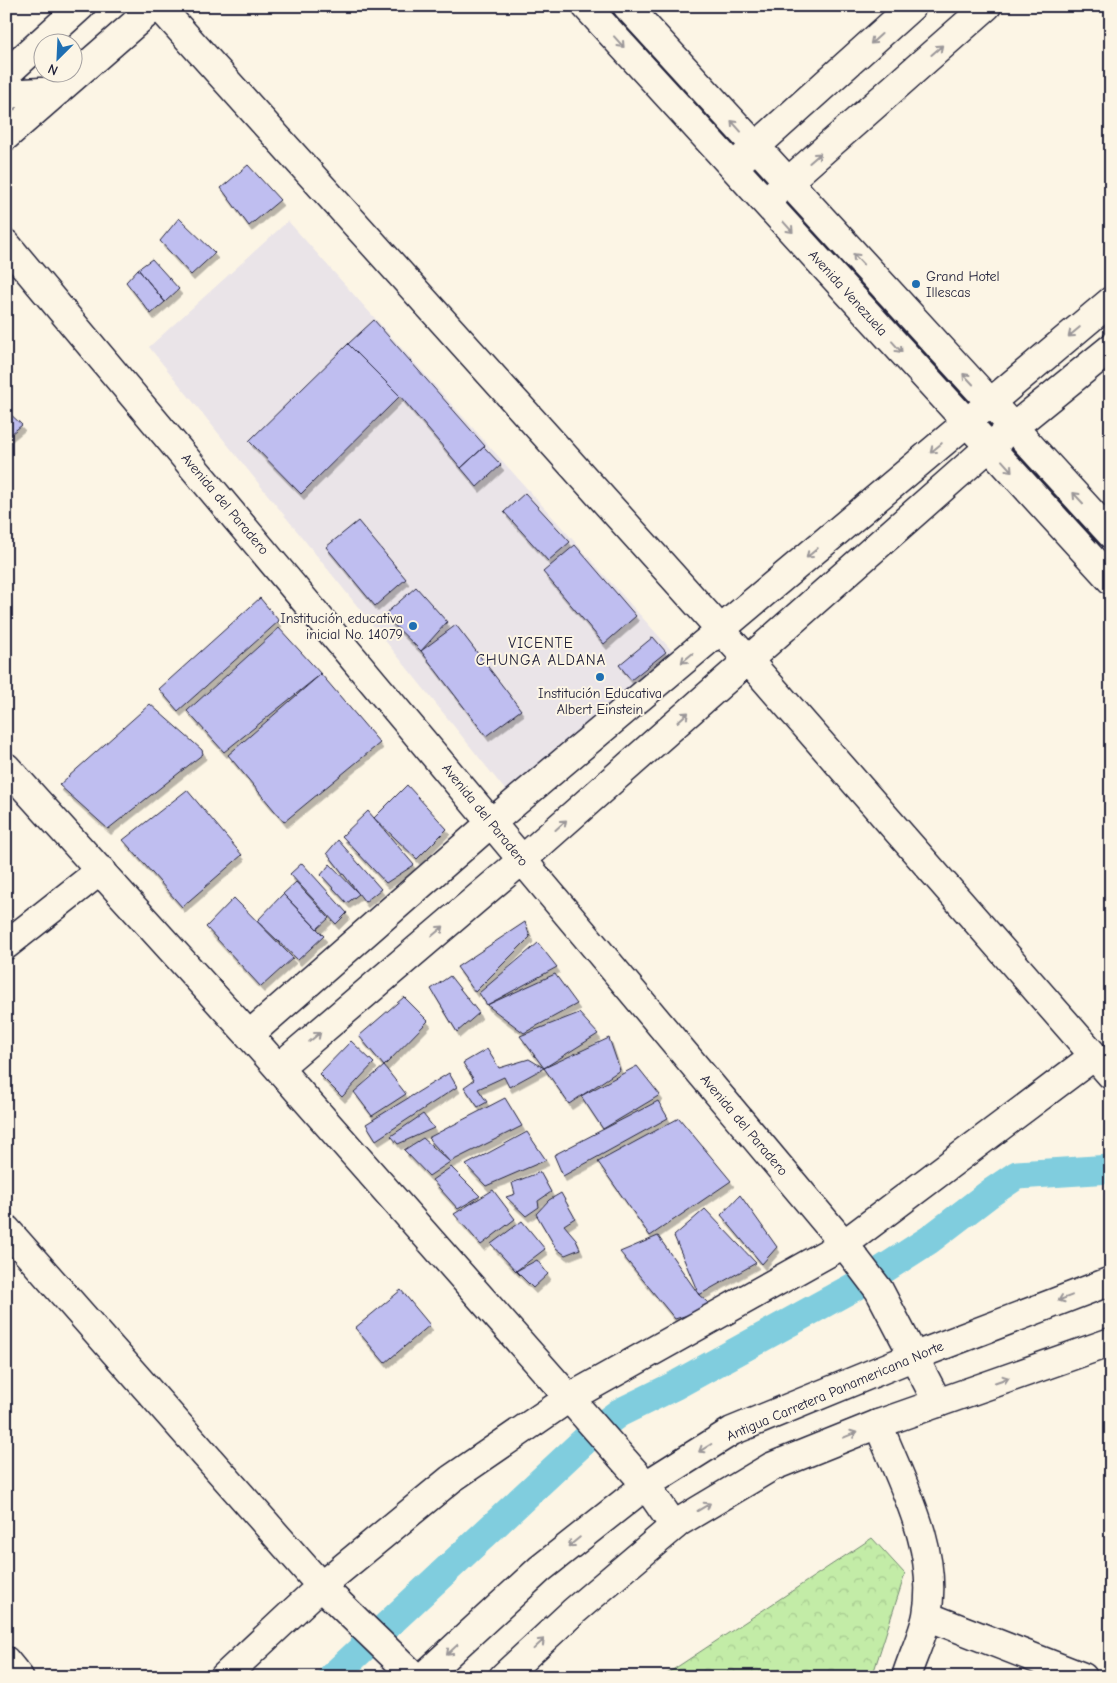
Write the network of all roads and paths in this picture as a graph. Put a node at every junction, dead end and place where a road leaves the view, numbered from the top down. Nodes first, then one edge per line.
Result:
1 (81, 6) edge
2 (155, 6) edge
3 (159, 6) edge
4 (586, 6) edge
5 (627, 6) edge
6 (912, 6) edge
7 (987, 6) edge
8 (6, 74) edge
9 (58, 91) junction
10 (6, 94) edge
11 (6, 136) edge
12 (755, 146) junction
13 (733, 167) junction
14 (787, 182) junction
15 (765, 202) junction
16 (6, 244) edge
17 (1111, 301) edge
18 (1111, 348) edge
19 (990, 403) junction
20 (967, 423) junction
21 (1013, 428) junction
22 (989, 447) junction
23 (1111, 534) edge
24 (1111, 580) edge
25 (721, 629) junction
26 (748, 660) junction
27 (6, 767) edge
28 (492, 822) junction
29 (522, 860) junction
30 (101, 870) junction
31 (6, 945) edge
32 (249, 1035) junction
33 (1102, 1066) edge
34 (278, 1068) junction
35 (6, 1229) edge
36 (844, 1244) junction
37 (1111, 1281) edge
38 (1111, 1342) edge
39 (914, 1356) junction
40 (569, 1398) junction
41 (938, 1403) junction
42 (878, 1424) junction
43 (646, 1485) junction
44 (674, 1526) junction
45 (320, 1586) junction
46 (927, 1616) junction
47 (6, 1661) edge
48 (19, 1677) edge
49 (224, 1677) edge
50 (415, 1677) edge
51 (423, 1677) edge
52 (503, 1677) edge
53 (906, 1677) edge
54 (1083, 1677) edge

1 - 8 street
2 - 9 street
3 - 25 street
4 -> 13 street, Avenida Venezuela
12 -> 5 street
6 -> 12 street
14 -> 7 street
9 - 10 street
9 - 11 street
12 - 13 street
12 - 14 street
13 - 15 street, Avenida Venezuela
14 - 15 street
19 -> 14 street
15 -> 20 street, Avenida Venezuela
16 - 28 street, Avenida del Paradero
17 -> 19 street
18 - 21 street
19 - 20 street
19 - 21 street
20 - 22 street, Avenida Venezuela
20 -> 25 street
21 - 22 street
23 -> 21 street
22 -> 24 street, Avenida Venezuela
22 - 26 street
25 - 26 street
25 -> 28 street
29 -> 26 street
26 - 33 street
27 - 30 street
28 - 29 street, Avenida del Paradero
28 - 32 street
34 -> 29 street
29 - 36 street, Avenida del Paradero
30 - 31 street
30 - 32 street
32 - 34 street
33 - 36 street
34 - 40 street
35 - 45 street
36 - 39 street, Avenida del Paradero
36 - 40 street
37 -> 39 street, Antigua Carretera Panamericana Norte
41 -> 38 street
39 - 41 street, Avenida del Paradero
39 -> 43 street, Antigua Carretera Panamericana Norte
40 - 43 street
40 - 45 street
41 - 42 street
44 -> 42 street
42 - 46 street
43 - 44 street
43 -> 51 street, Antigua Carretera Panamericana Norte
52 -> 44 street
45 - 49 street
45 - 50 street
46 - 53 street
46 - 54 street
47 - 48 street

